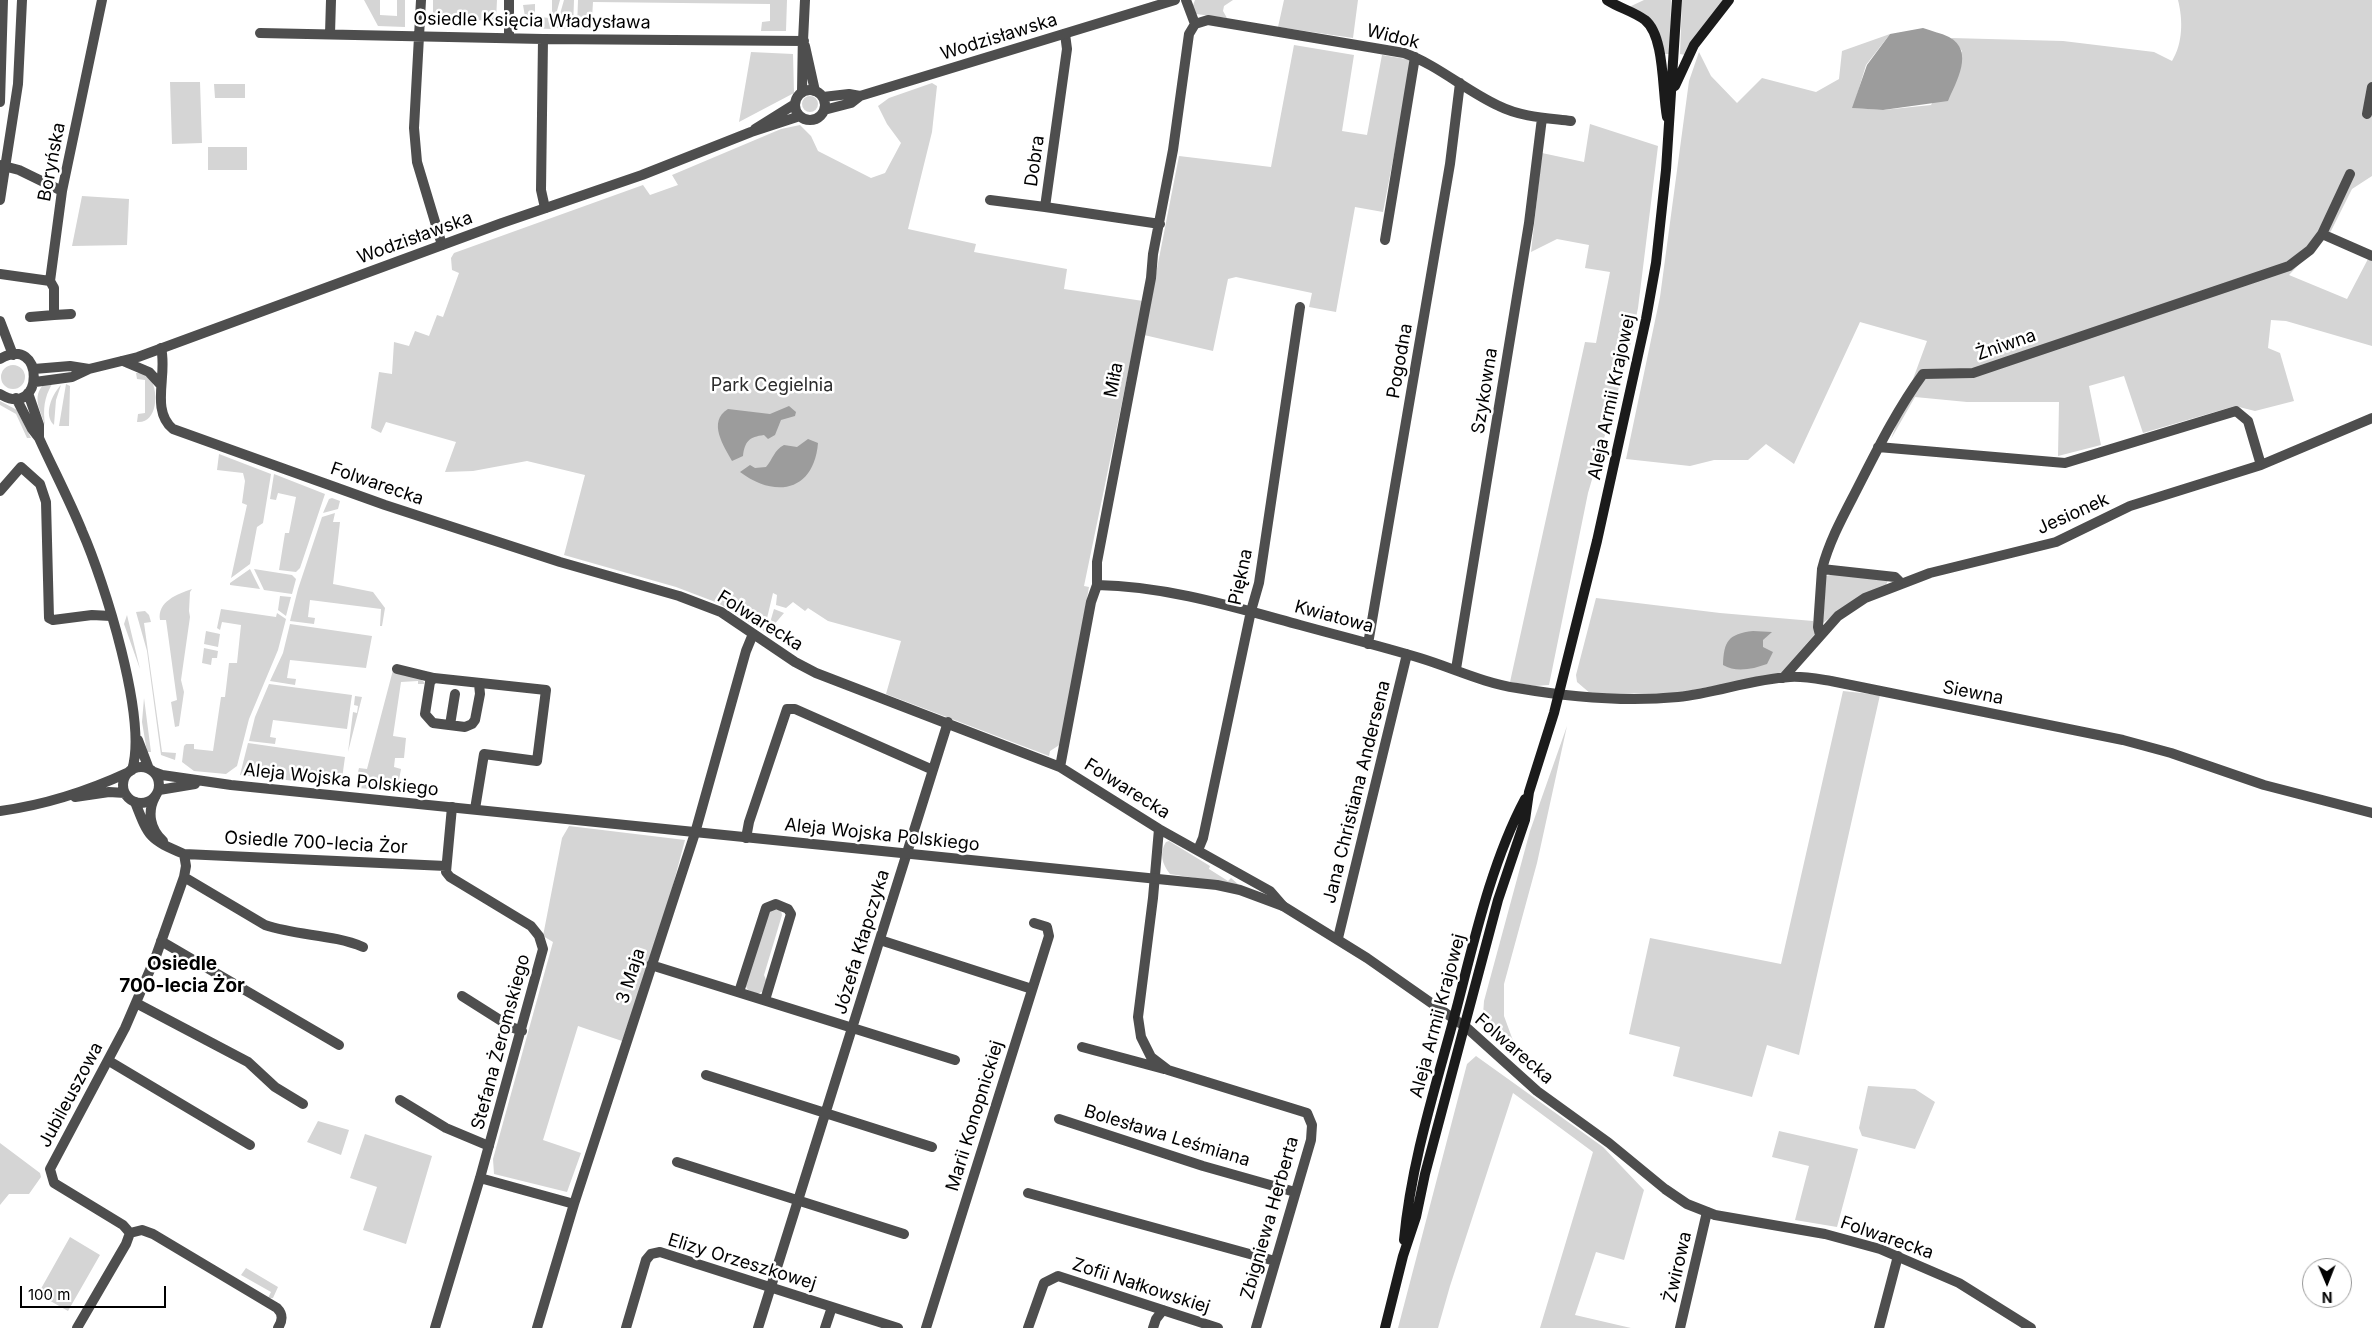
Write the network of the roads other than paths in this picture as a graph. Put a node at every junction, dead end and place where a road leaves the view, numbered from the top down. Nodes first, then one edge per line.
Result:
1 (3, 0) edge
2 (22, 0) edge
3 (102, 0) edge
4 (331, 0) edge
5 (421, 0) edge
6 (509, 0) edge
7 (805, 0) edge
8 (1175, 0) edge
9 (1186, 0) edge
10 (1607, 0) edge
11 (1677, 0) edge
12 (1729, 0) edge
13 (1195, 24) junction
14 (260, 32) dead end
15 (330, 34) junction
16 (1065, 34) junction
17 (419, 35) junction
18 (509, 37) junction
19 (544, 39) junction
20 (804, 43) junction
21 (1415, 57) junction
22 (1460, 83) junction
23 (2372, 87) edge
24 (1673, 89) junction
25 (802, 92) junction
26 (819, 94) junction
27 (860, 96) junction
28 (0, 102) edge
29 (795, 104) junction
30 (824, 110) junction
31 (2367, 114) dead end
32 (800, 116) junction
33 (1542, 118) junction
34 (1571, 121) dead end
35 (1670, 130) junction
36 (751, 132) junction
37 (3, 166) edge
38 (2350, 174) dead end
39 (62, 191) junction
40 (0, 200) edge
41 (990, 200) dead end
42 (1045, 207) junction
43 (545, 208) junction
44 (1160, 224) junction
45 (2322, 234) junction
46 (1385, 240) dead end
47 (442, 245) junction
48 (2372, 256) edge
49 (0, 274) edge
50 (50, 281) junction
51 (1300, 307) dead end
52 (71, 314) dead end
53 (54, 315) junction
54 (30, 317) dead end
55 (0, 321) edge
56 (161, 348) junction
57 (13, 355) junction
58 (0, 359) edge
59 (123, 361) junction
60 (34, 369) junction
61 (88, 369) junction
62 (35, 382) junction
63 (161, 385) junction
64 (28, 393) junction
65 (0, 394) edge
66 (16, 398) junction
67 (2372, 418) edge
68 (39, 438) junction
69 (1878, 447) junction
70 (2260, 465) junction
71 (0, 491) edge
72 (1822, 569) junction
73 (1901, 583) junction
74 (1097, 584) junction
75 (1251, 611) junction
76 (111, 616) junction
77 (753, 634) junction
78 (1820, 635) junction
79 (1368, 644) junction
80 (1406, 654) junction
81 (397, 669) dead end
82 (1456, 669) junction
83 (434, 678) junction
84 (1783, 678) junction
85 (479, 684) junction
86 (1559, 693) junction
87 (455, 694) dead end
88 (948, 722) junction
89 (450, 725) junction
90 (135, 727) junction
91 (1060, 767) junction
92 (152, 770) junction
93 (933, 770) junction
94 (131, 771) junction
95 (203, 782) junction
96 (1529, 792) junction
97 (125, 793) junction
98 (157, 793) junction
99 (64, 798) junction
100 (135, 802) junction
101 (452, 807) junction
102 (475, 809) junction
103 (0, 811) edge
104 (2372, 813) edge
105 (1159, 829) junction
106 (695, 832) junction
107 (746, 838) junction
108 (174, 850) junction
109 (1198, 850) junction
110 (184, 854) junction
111 (907, 854) junction
112 (446, 866) junction
113 (184, 877) junction
114 (1155, 879) junction
115 (1255, 883) junction
116 (1240, 890) junction
117 (1283, 906) junction
118 (1034, 923) dead end
119 (1338, 938) junction
120 (880, 940) junction
121 (160, 941) junction
122 (363, 947) dead end
123 (651, 964) junction
124 (1032, 989) junction
125 (739, 992) junction
126 (462, 996) dead end
127 (765, 1000) junction
128 (136, 1003) junction
129 (1454, 1019) junction
130 (1465, 1026) junction
131 (852, 1027) junction
132 (522, 1031) junction
133 (339, 1046) dead end
134 (1082, 1047) dead end
135 (955, 1060) dead end
136 (109, 1061) junction
137 (1168, 1070) junction
138 (706, 1075) dead end
139 (400, 1100) dead end
140 (304, 1104) dead end
141 (825, 1113) junction
142 (1059, 1119) dead end
143 (250, 1145) dead end
144 (489, 1146) junction
145 (932, 1148) dead end
146 (677, 1162) dead end
147 (480, 1178) junction
148 (1295, 1192) junction
149 (1028, 1193) dead end
150 (798, 1200) junction
151 (574, 1204) junction
152 (1708, 1212) junction
153 (130, 1233) junction
154 (904, 1234) dead end
155 (1403, 1256) junction
156 (1898, 1256) junction
157 (1275, 1261) junction
158 (771, 1287) junction
159 (832, 1307) junction
160 (1163, 1310) junction
161 (77, 1328) edge
162 (278, 1328) edge
163 (435, 1328) edge
164 (537, 1328) edge
165 (626, 1328) edge
166 (758, 1328) edge
167 (825, 1328) edge
168 (898, 1328) edge
169 (926, 1328) edge
170 (1028, 1328) edge
171 (1153, 1328) edge
172 (1218, 1328) edge
173 (1256, 1328) edge
174 (1385, 1328) edge
175 (1680, 1328) edge
176 (1879, 1328) edge
177 (2031, 1328) edge

1 - 28 street
2 - 37 street
3 - 39 street, Boryńska
4 - 15 street
5 - 17 street
6 - 18 street
7 - 20 street
8 - 16 street, Wodzisławska
9 - 13 street
10 - 35 main road
11 - 24 main road, Aleja Armii Krajowej
12 - 24 main road
13 - 21 street, Widok
13 - 44 street, Miła
14 - 15 street, Osiedle Księcia Władysława
15 - 17 street, Osiedle Księcia Władysława
16 - 27 street, Wodzisławska
16 - 42 street, Dobra
17 - 18 street, Osiedle Księcia Władysława
17 - 47 street
18 - 19 street, Osiedle Księcia Władysława
19 - 20 street, Osiedle Księcia Władysława
19 - 43 street
20 - 25 street
20 - 26 street
21 - 22 street, Widok
21 - 46 street
22 - 33 street, Widok
22 - 79 street, Pogodna
23 - 31 street
24 - 35 main road, Aleja Armii Krajowej
25 - 26 street
25 - 29 street
26 - 27 street, Wodzisławska
26 - 30 street
27 - 30 street, Wodzisławska
29 - 32 street
29 - 36 street, Wodzisławska
30 - 32 street
32 - 36 street, Wodzisławska
33 - 34 street, Widok
33 - 82 street, Szykowna
35 - 86 main road, Aleja Armii Krajowej
36 - 43 street, Wodzisławska
37 - 39 street
37 - 40 street
38 - 45 street
39 - 50 street, Boryńska
41 - 42 street
42 - 44 street, Dobra
43 - 47 street, Wodzisławska
44 - 74 street, Miła
45 - 48 street
45 - 69 street, Żniwna
47 - 56 street, Wodzisławska
49 - 50 street
50 - 53 street, Boryńska
51 - 75 street, Piękna
52 - 53 street
53 - 54 street
55 - 57 street
56 - 59 street, Wodzisławska
56 - 63 street, Folwarecka
57 - 58 street
57 - 60 street
59 - 61 street, Wodzisławska
59 - 63 street
60 - 61 street, Wodzisławska
60 - 62 street
61 - 62 street, Wodzisławska
62 - 64 street
63 - 77 street, Folwarecka
64 - 66 street
64 - 68 street
65 - 66 street
66 - 68 street
67 - 70 street, Jesionek
68 - 76 street
69 - 70 street
69 - 72 street, Żniwna
70 - 73 street, Jesionek
71 - 76 street
72 - 73 street
72 - 78 street, Żniwna
73 - 78 street, Jesionek
74 - 75 street, Kwiatowa
74 - 91 street, Miła
75 - 79 street, Kwiatowa
75 - 109 street, Piękna
76 - 90 street
77 - 88 street, Folwarecka
77 - 106 street, 3 Maja
78 - 84 street, Jesionek
79 - 80 street, Kwiatowa
80 - 82 street, Kwiatowa
80 - 119 street, Jana Christiana Andersena
81 - 83 street
82 - 86 street, Kwiatowa
83 - 85 street
83 - 89 street
84 - 86 street, Siewna
84 - 104 street, Siewna
85 - 89 street
85 - 102 street
86 - 96 main road, Aleja Armii Krajowej
87 - 89 street
88 - 91 street, Folwarecka
88 - 93 street, Józefa Kłapczyka
90 - 92 street
90 - 94 street
91 - 105 street, Folwarecka
92 - 94 street
92 - 95 street, Aleja Wojska Polskiego
92 - 98 street
93 - 107 street
93 - 111 street, Józefa Kłapczyka
94 - 97 street
94 - 99 street
95 - 98 street, Aleja Wojska Polskiego
95 - 101 street, Aleja Wojska Polskiego
96 - 129 main road, Aleja Armii Krajowej
96 - 130 main road, Aleja Armii Krajowej
97 - 99 street
97 - 100 street
98 - 100 street
98 - 108 street
99 - 103 street
100 - 108 street
101 - 102 street, Aleja Wojska Polskiego
101 - 112 street
102 - 106 street, Aleja Wojska Polskiego
105 - 109 street, Folwarecka
105 - 114 street, Zbigniewa Herberta
106 - 107 street, Aleja Wojska Polskiego
106 - 123 street, 3 Maja
107 - 111 street, Aleja Wojska Polskiego
108 - 110 street
109 - 115 street, Folwarecka
110 - 112 street, Osiedle 700-lecia Żor
110 - 113 street, Jubileuszowa
111 - 114 street, Aleja Wojska Polskiego
111 - 120 street, Józefa Kłapczyka
112 - 132 street, Stefana Żeromskiego
113 - 121 street, Jubileuszowa
113 - 122 street
114 - 116 street, Aleja Wojska Polskiego
114 - 137 street, Zbigniewa Herberta
115 - 116 street
115 - 117 street, Folwarecka
116 - 117 street, Aleja Wojska Polskiego
117 - 119 street, Folwarecka
118 - 124 street, Marii Konopnickiej
119 - 129 street, Folwarecka
120 - 124 street
120 - 131 street, Józefa Kłapczyka
121 - 128 street, Jubileuszowa
121 - 133 street
123 - 125 street
123 - 151 street, 3 Maja
124 - 169 street, Marii Konopnickiej
125 - 127 street
125 - 127 street
126 - 132 street
127 - 131 street
128 - 136 street, Jubileuszowa
128 - 140 street
129 - 130 street, Folwarecka
129 - 155 main road, Aleja Armii Krajowej
130 - 152 street, Folwarecka
130 - 155 main road, Aleja Armii Krajowej
131 - 135 street
131 - 141 street, Józefa Kłapczyka
132 - 144 street, Stefana Żeromskiego
134 - 137 street, Zbigniewa Herberta
136 - 143 street
136 - 153 street, Jubileuszowa
137 - 148 street, Zbigniewa Herberta
138 - 141 street
139 - 144 street
141 - 145 street
141 - 150 street, Józefa Kłapczyka
142 - 148 street, Bolesława Leśmiana
144 - 147 street, Stefana Żeromskiego
146 - 150 street
147 - 151 street
147 - 163 street, Stefana Żeromskiego
148 - 157 street, Zbigniewa Herberta
149 - 157 street
150 - 154 street
150 - 158 street, Józefa Kłapczyka
151 - 164 street, 3 Maja
152 - 156 street, Folwarecka
152 - 175 street, Żwirowa
153 - 161 street
153 - 162 street
155 - 174 main road, Aleja Armii Krajowej
156 - 176 street
156 - 177 street, Folwarecka
157 - 173 street, Zbigniewa Herberta
158 - 159 street, Elizy Orzeszkowej
158 - 165 street, Elizy Orzeszkowej
158 - 166 street, Józefa Kłapczyka
159 - 167 street
159 - 168 street, Elizy Orzeszkowej
160 - 170 street, Zofii Nałkowskiej
160 - 171 street
160 - 172 street, Zofii Nałkowskiej

